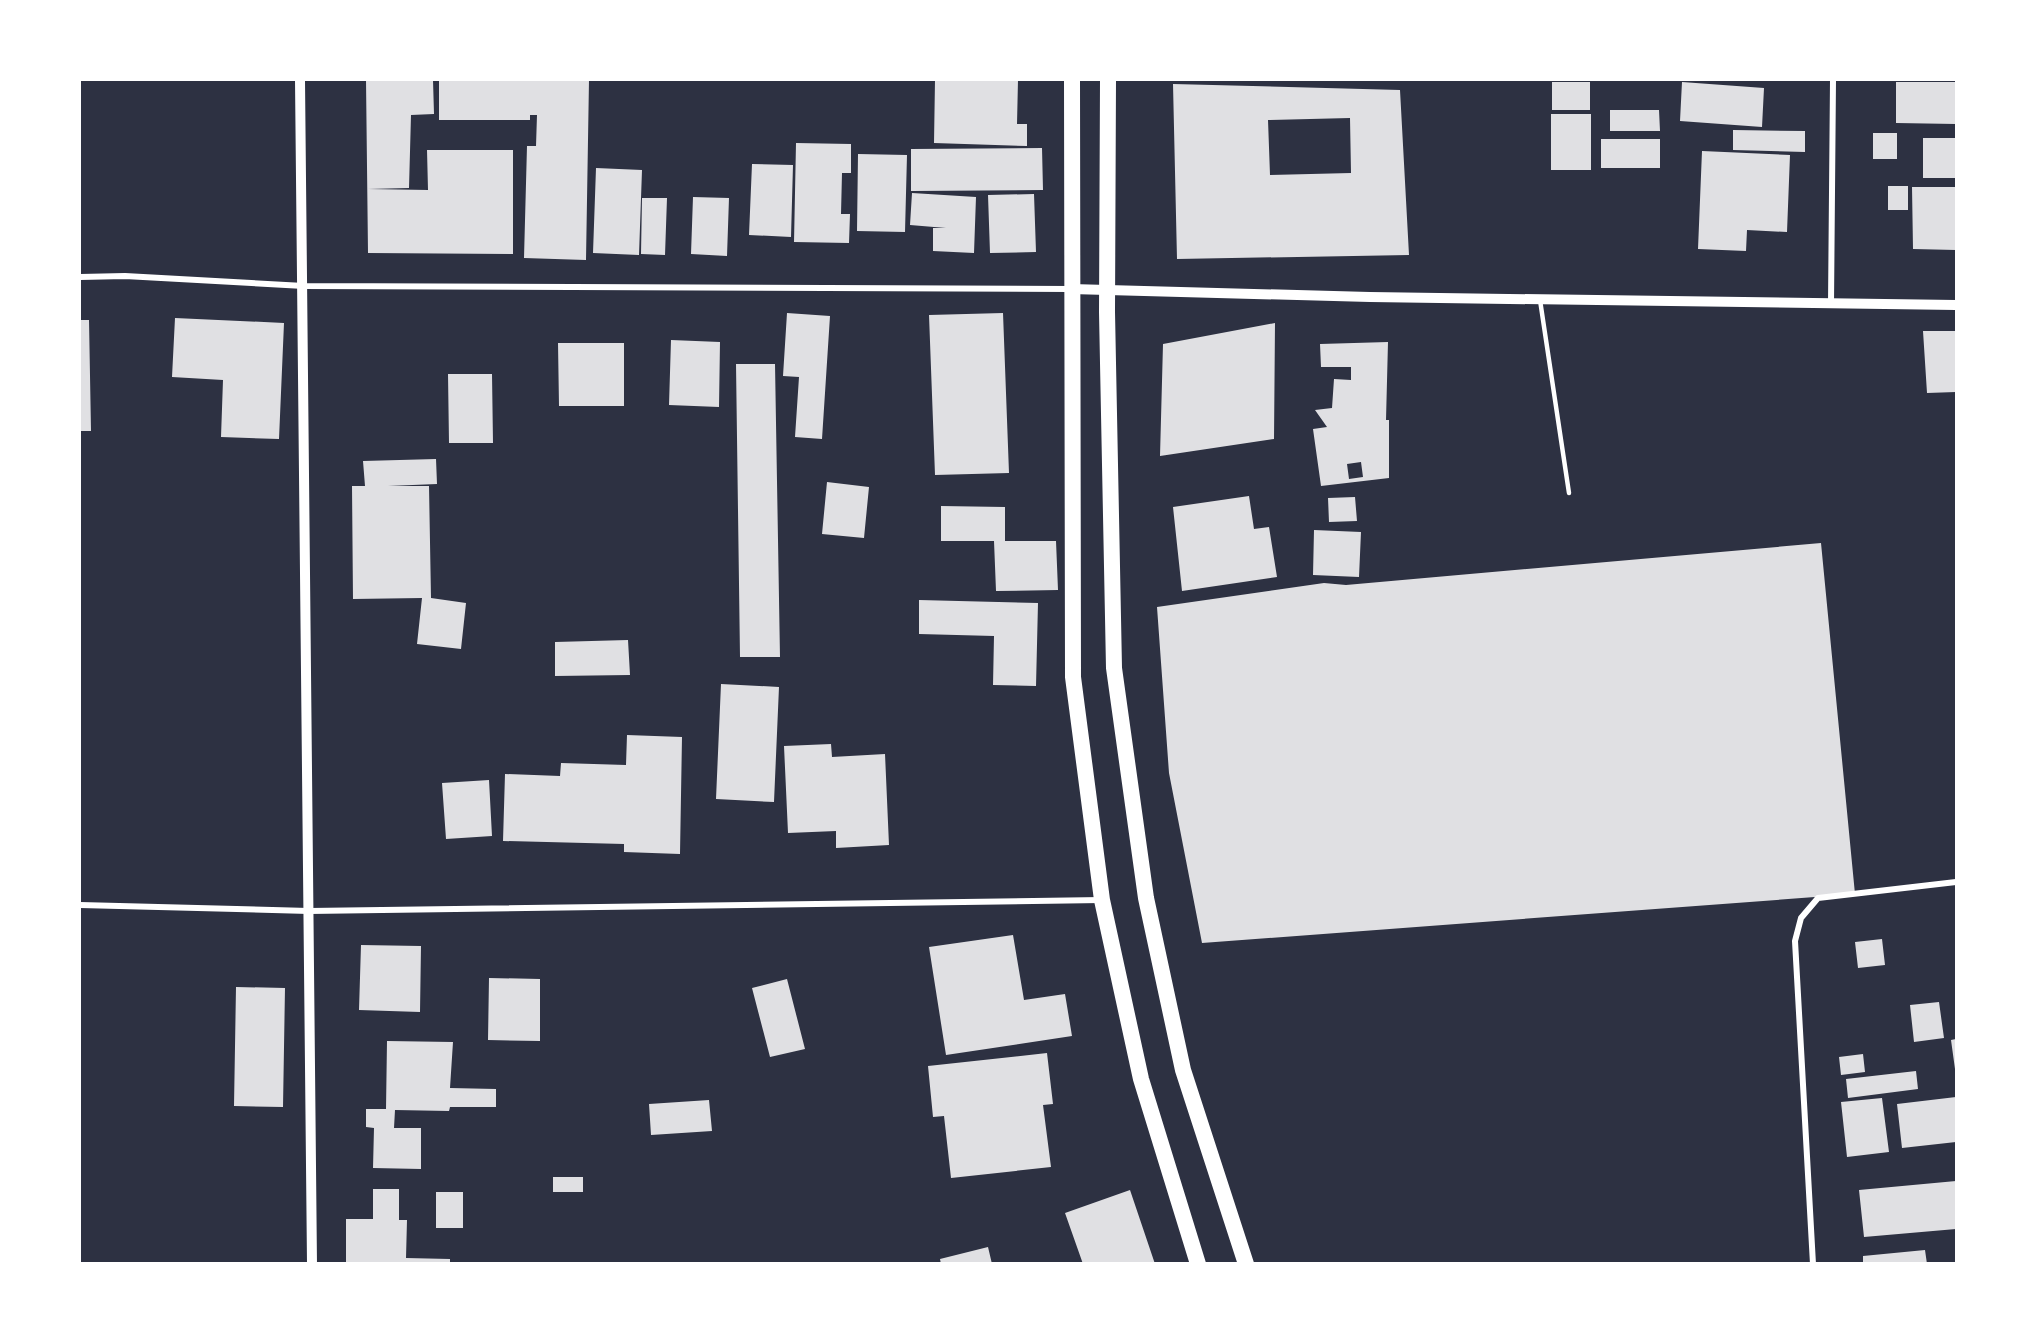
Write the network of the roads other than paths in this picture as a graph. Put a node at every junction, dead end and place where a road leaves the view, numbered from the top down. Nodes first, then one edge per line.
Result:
1 (300, 80) edge
2 (1072, 80) edge
3 (1108, 80) edge
4 (1833, 80) edge
5 (80, 277) edge
6 (304, 286) junction
7 (1071, 289) junction
8 (1107, 290) junction
9 (1540, 298) junction
10 (1831, 304) junction
11 (1956, 305) edge
12 (1569, 493) dead end
13 (1956, 882) edge
14 (1102, 900) junction
15 (80, 905) edge
16 (309, 911) junction
17 (312, 1263) edge
18 (1198, 1263) edge
19 (1246, 1263) edge
20 (1813, 1263) edge

1 - 6 street
2 - 7 highway
3 - 8 highway
4 - 10 street
5 - 6 street
6 - 7 street
6 - 16 street
7 - 8 street
7 - 14 highway
8 - 9 street
8 - 19 highway
9 - 10 street
9 - 12 lane
10 - 11 street
13 - 20 street
14 - 16 street
14 - 18 highway
15 - 16 street
16 - 17 street

